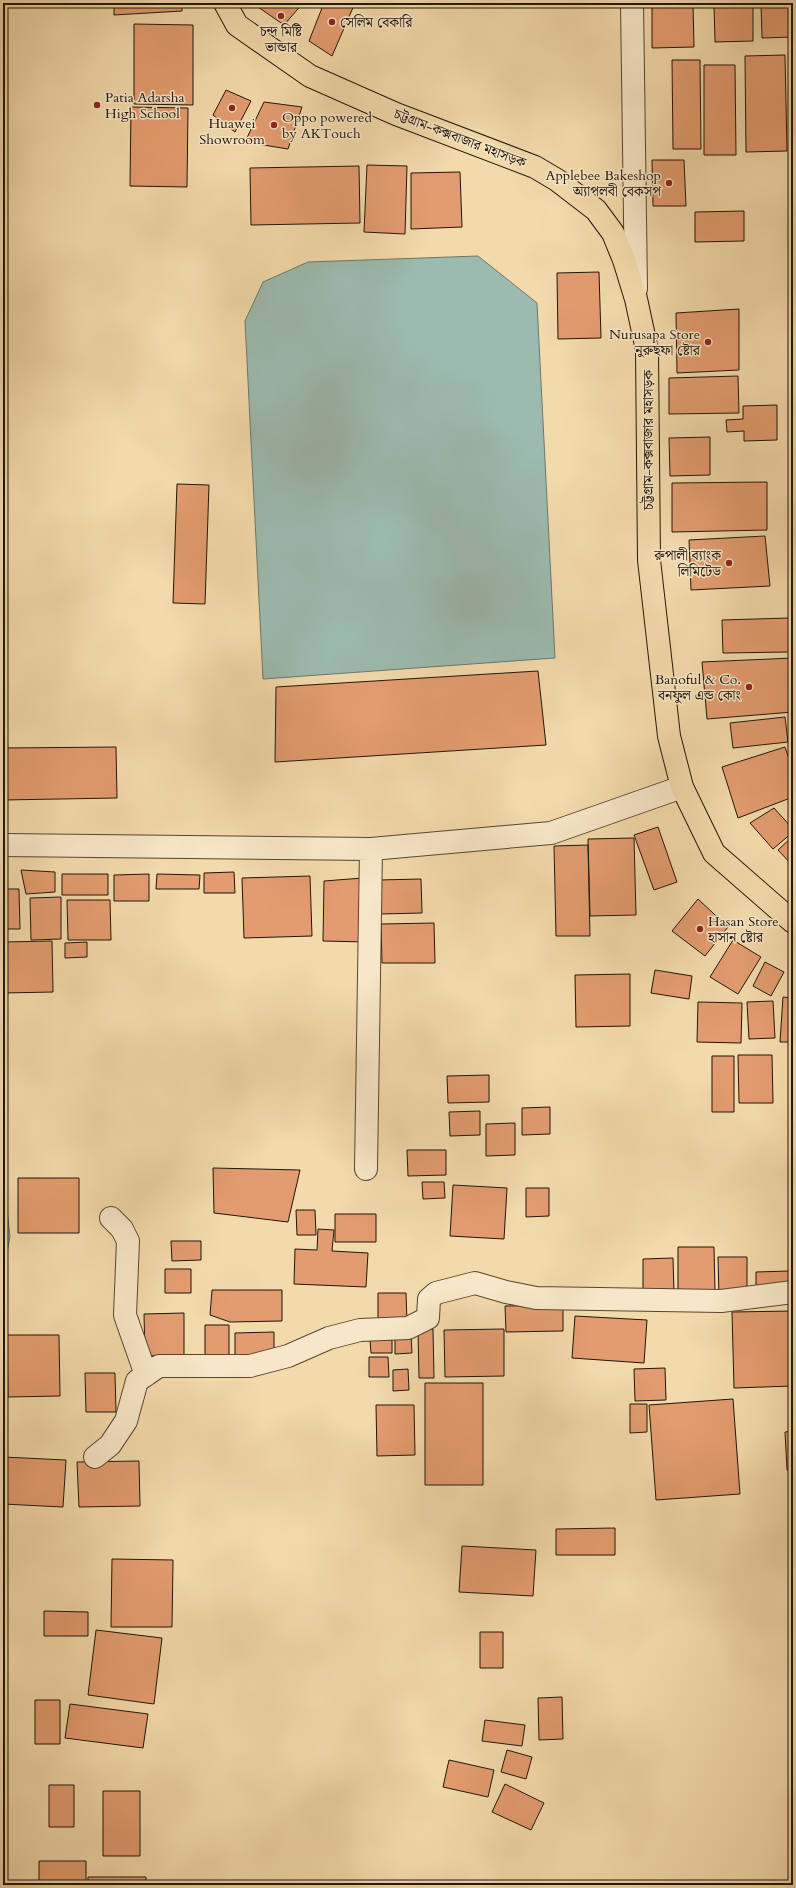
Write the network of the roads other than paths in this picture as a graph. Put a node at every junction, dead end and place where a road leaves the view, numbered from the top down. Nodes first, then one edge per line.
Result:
1 (225, 3) edge
2 (632, 3) edge
3 (636, 299) junction
4 (682, 787) junction
5 (3, 845) edge
6 (371, 848) junction
7 (793, 922) edge
8 (366, 1169) dead end
9 (111, 1218) dead end
10 (793, 1292) edge
11 (146, 1375) junction
12 (95, 1457) dead end

1 - 3 highway, চট্টগ্রাম-কক্সবাজার মহাসড়ক
2 - 3 street
3 - 4 highway, চট্টগ্রাম-কক্সবাজার মহাসড়ক
4 - 6 street
4 - 7 highway, চট্টগ্রাম-কক্সবাজার মহাসড়ক
5 - 6 street
6 - 8 street
9 - 11 street
10 - 11 street
11 - 12 street

